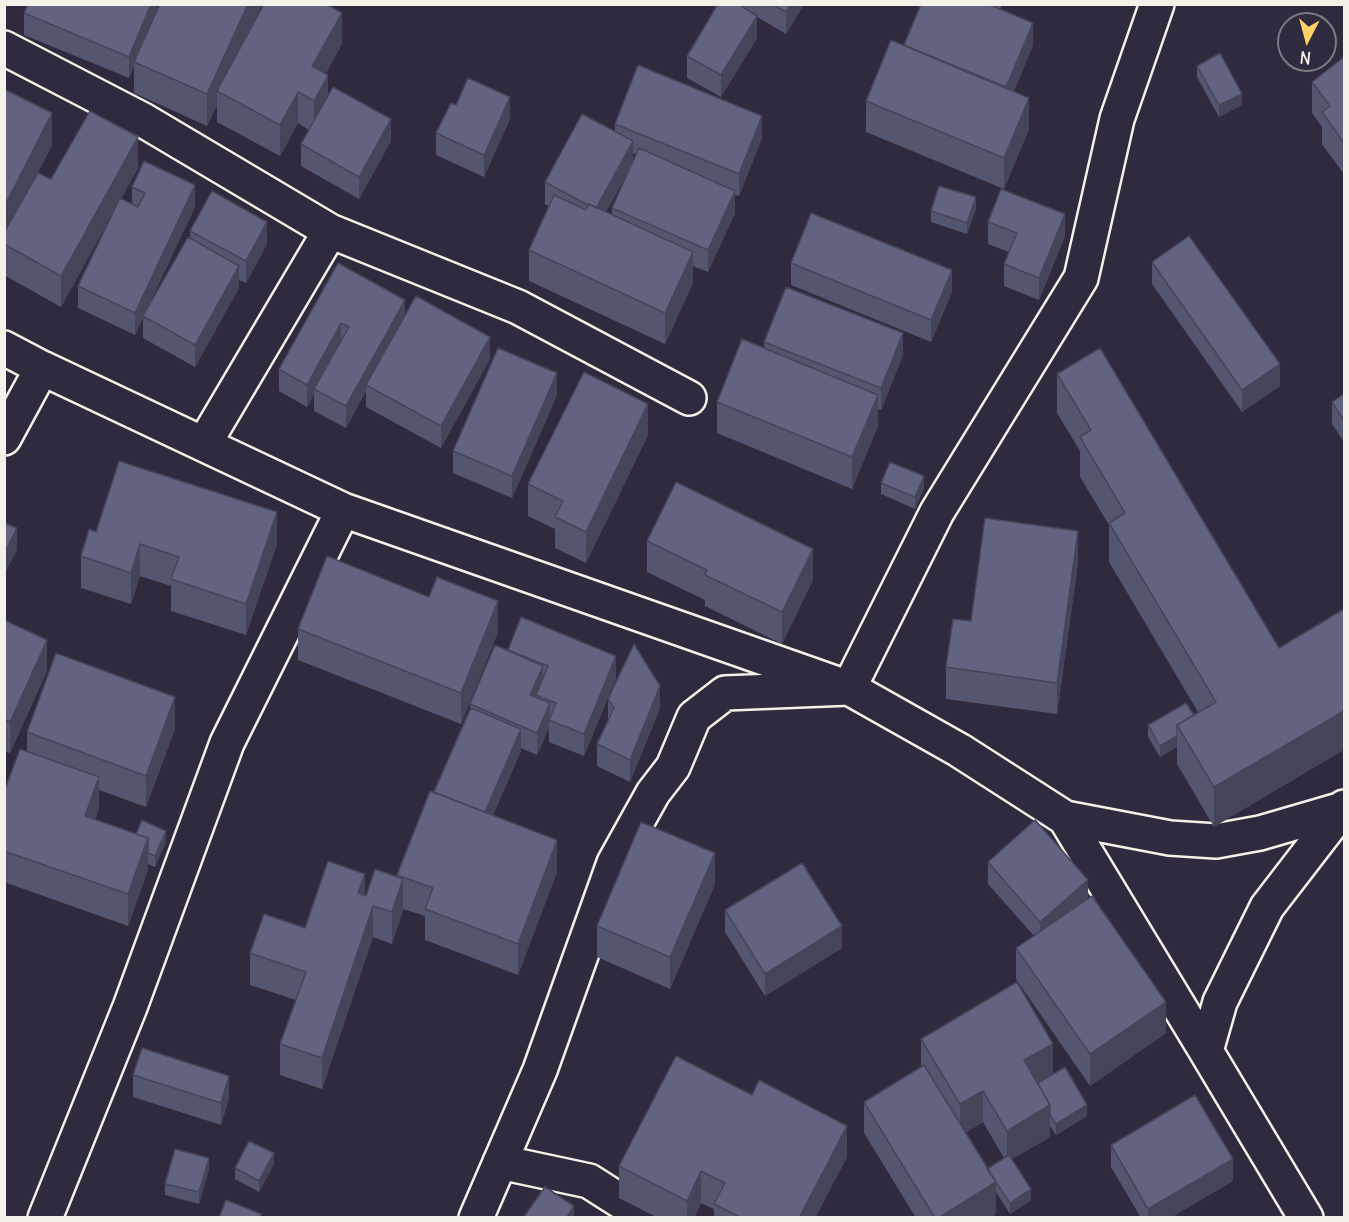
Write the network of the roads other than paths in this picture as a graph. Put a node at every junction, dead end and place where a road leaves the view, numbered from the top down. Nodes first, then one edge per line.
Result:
1 (1157, 4) edge
2 (4, 48) edge
3 (330, 231) junction
4 (4, 348) edge
5 (42, 368) junction
6 (688, 398) dead end
7 (4, 438) edge
8 (204, 444) junction
9 (343, 510) junction
10 (849, 688) junction
11 (1342, 809) edge
12 (1065, 818) junction
13 (1206, 1051) junction
14 (500, 1162) junction
15 (45, 1218) edge
16 (476, 1218) edge
17 (647, 1218) edge
18 (1306, 1218) edge

1 - 10 street
2 - 3 street
3 - 6 street
3 - 8 street
4 - 5 street
5 - 7 street
5 - 8 street
8 - 9 street
9 - 10 street
9 - 15 street
10 - 12 street
10 - 14 street
11 - 12 street
11 - 13 street
12 - 13 street
13 - 18 street
14 - 16 street
14 - 17 street

